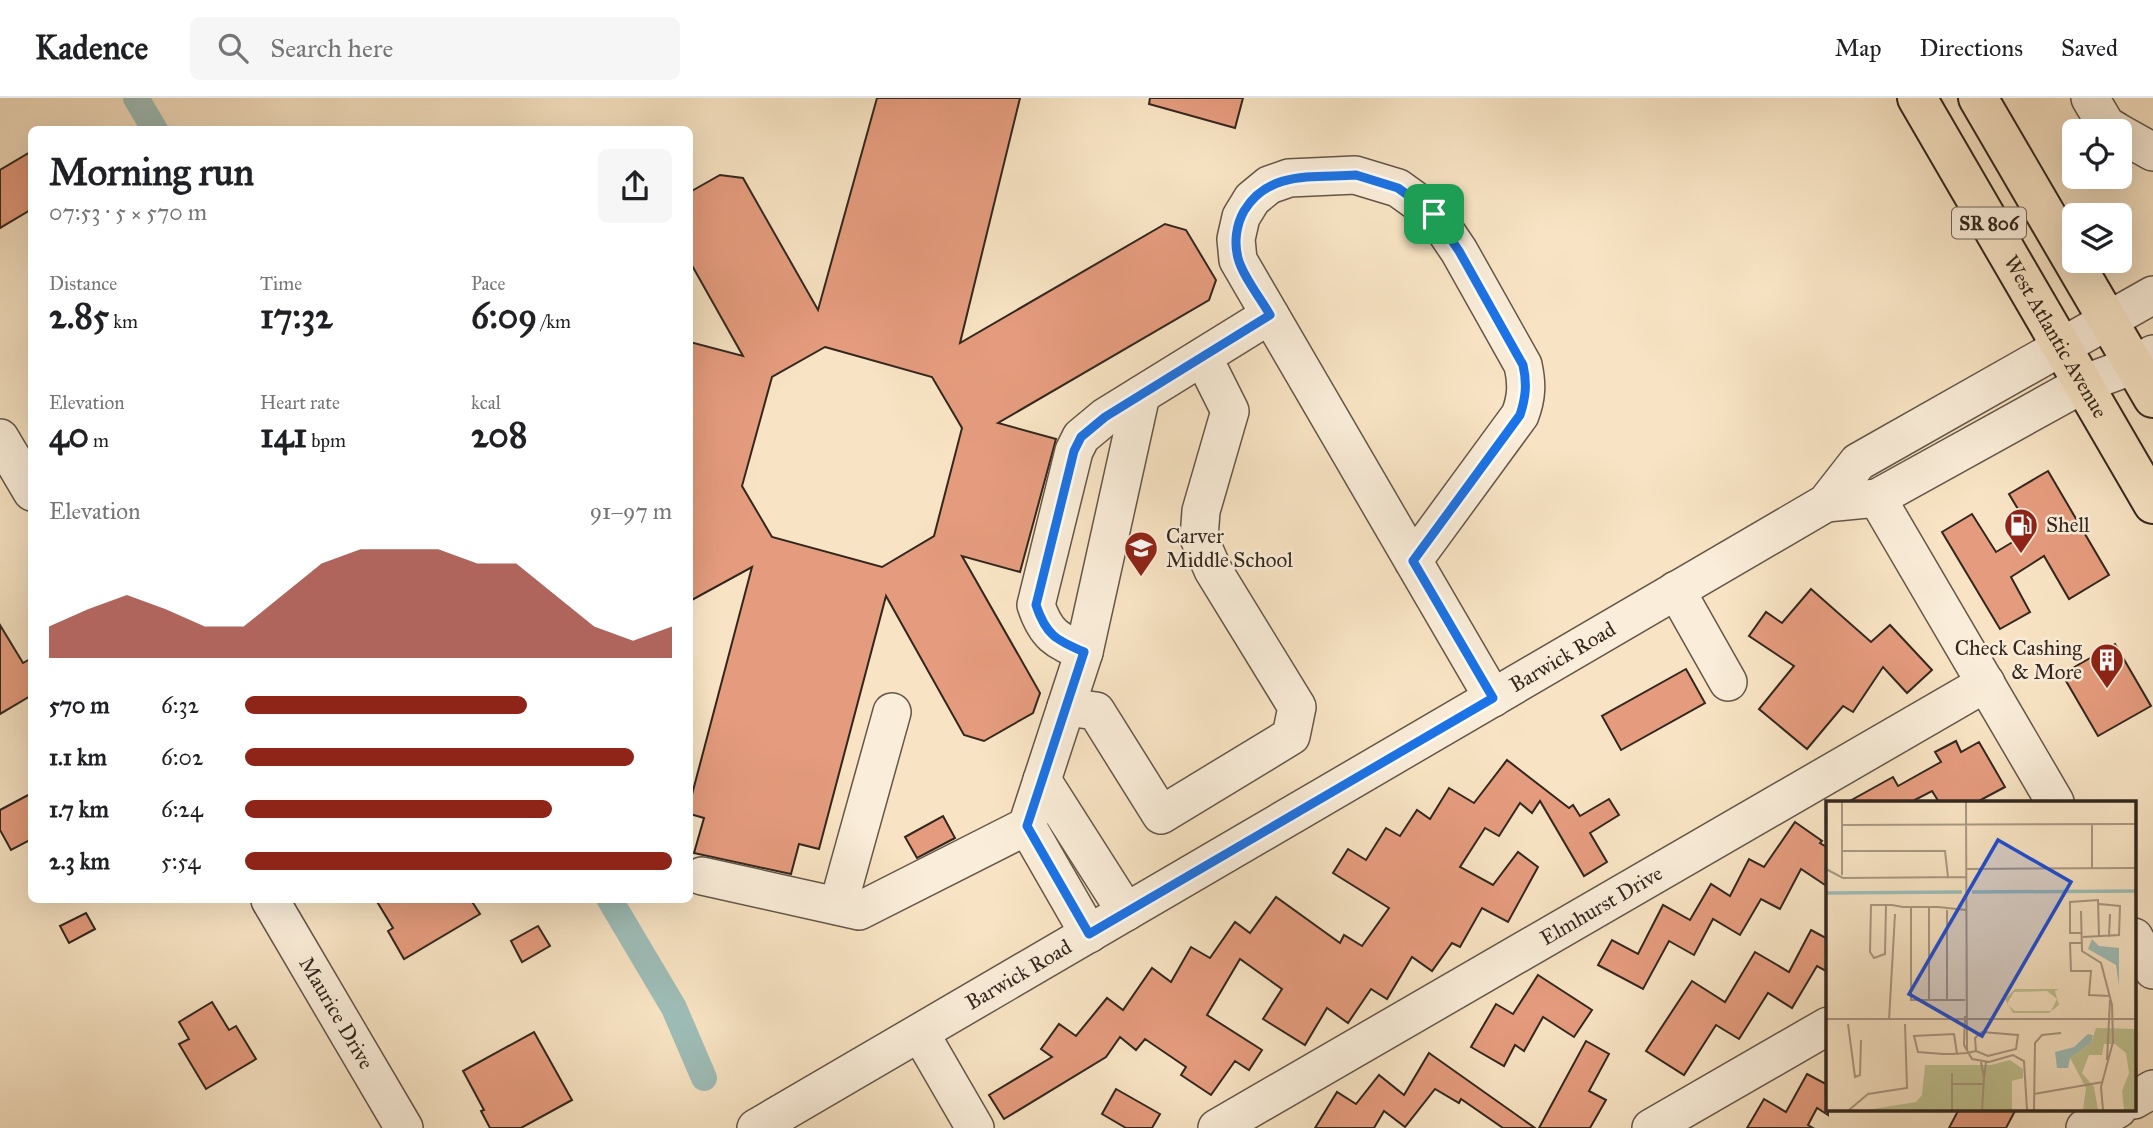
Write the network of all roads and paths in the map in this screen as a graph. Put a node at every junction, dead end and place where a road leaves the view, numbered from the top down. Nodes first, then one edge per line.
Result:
1 (1917, 98) edge
2 (1978, 98) edge
3 (2090, 98) edge
4 (2102, 119) edge
5 (2132, 140) edge
6 (2153, 152) edge
7 (2153, 295) edge
8 (1270, 315) junction
9 (2108, 320) junction
10 (2061, 347) junction
11 (1203, 356) junction
12 (2143, 359) edge
13 (2083, 384) junction
14 (1141, 395) junction
15 (2153, 398) edge
16 (0, 438) edge
17 (28, 485) edge
18 (1877, 498) junction
19 (1826, 503) junction
20 (2153, 504) edge
21 (1413, 561) junction
22 (1676, 590) junction
23 (1084, 652) junction
24 (1728, 682) dead end
25 (1986, 683) junction
26 (1493, 698) junction
27 (1066, 707) junction
28 (892, 712) dead end
29 (1042, 780) junction
30 (2054, 801) edge
31 (1027, 826) junction
32 (702, 876) dead end
33 (272, 903) edge
34 (838, 906) junction
35 (1126, 912) junction
36 (1089, 934) junction
37 (2136, 940) edge
38 (2153, 970) edge
39 (1826, 1027) edge
40 (920, 1033) junction
41 (2153, 1089) edge
42 (2136, 1099) edge
43 (2116, 1110) edge
44 (404, 1128) edge
45 (756, 1128) edge
46 (975, 1128) edge
47 (1216, 1128) edge
48 (1651, 1128) edge
49 (2085, 1128) edge

1 - 10 main road, West Atlantic Avenue / SR 806
2 - 9 main road, SR 806
3 - 4 street
5 - 6 street
7 - 9 street, Barwick Road
8 - 11 street
8 - 21 street
8 - 21 street
9 - 10 street, Barwick Road
9 - 12 main road, SR 806
10 - 13 main road, West Atlantic Avenue / SR 806
10 - 19 street, Barwick Road
11 - 14 street
11 - 27 street
12 - 13 street, Barwick Road
12 - 15 main road, SR 806
13 - 18 street, Barwick Road
13 - 20 main road, West Atlantic Avenue / SR 806
14 - 23 street
14 - 23 street
16 - 17 street
18 - 19 street, Barwick Road
18 - 25 street
19 - 22 street, Barwick Road
21 - 26 street
22 - 24 street
22 - 26 street, Barwick Road
23 - 27 street
25 - 30 street
25 - 47 street, Elmhurst Drive
26 - 35 street, Barwick Road
27 - 29 street
28 - 34 street
29 - 31 street
29 - 35 street
31 - 34 street
31 - 36 street
32 - 34 street
33 - 44 street, Maurice Drive
35 - 36 street, Barwick Road
36 - 40 street, Barwick Road
37 - 38 street
39 - 48 street
40 - 45 street, Barwick Road
40 - 46 street
41 - 42 street
43 - 49 street

